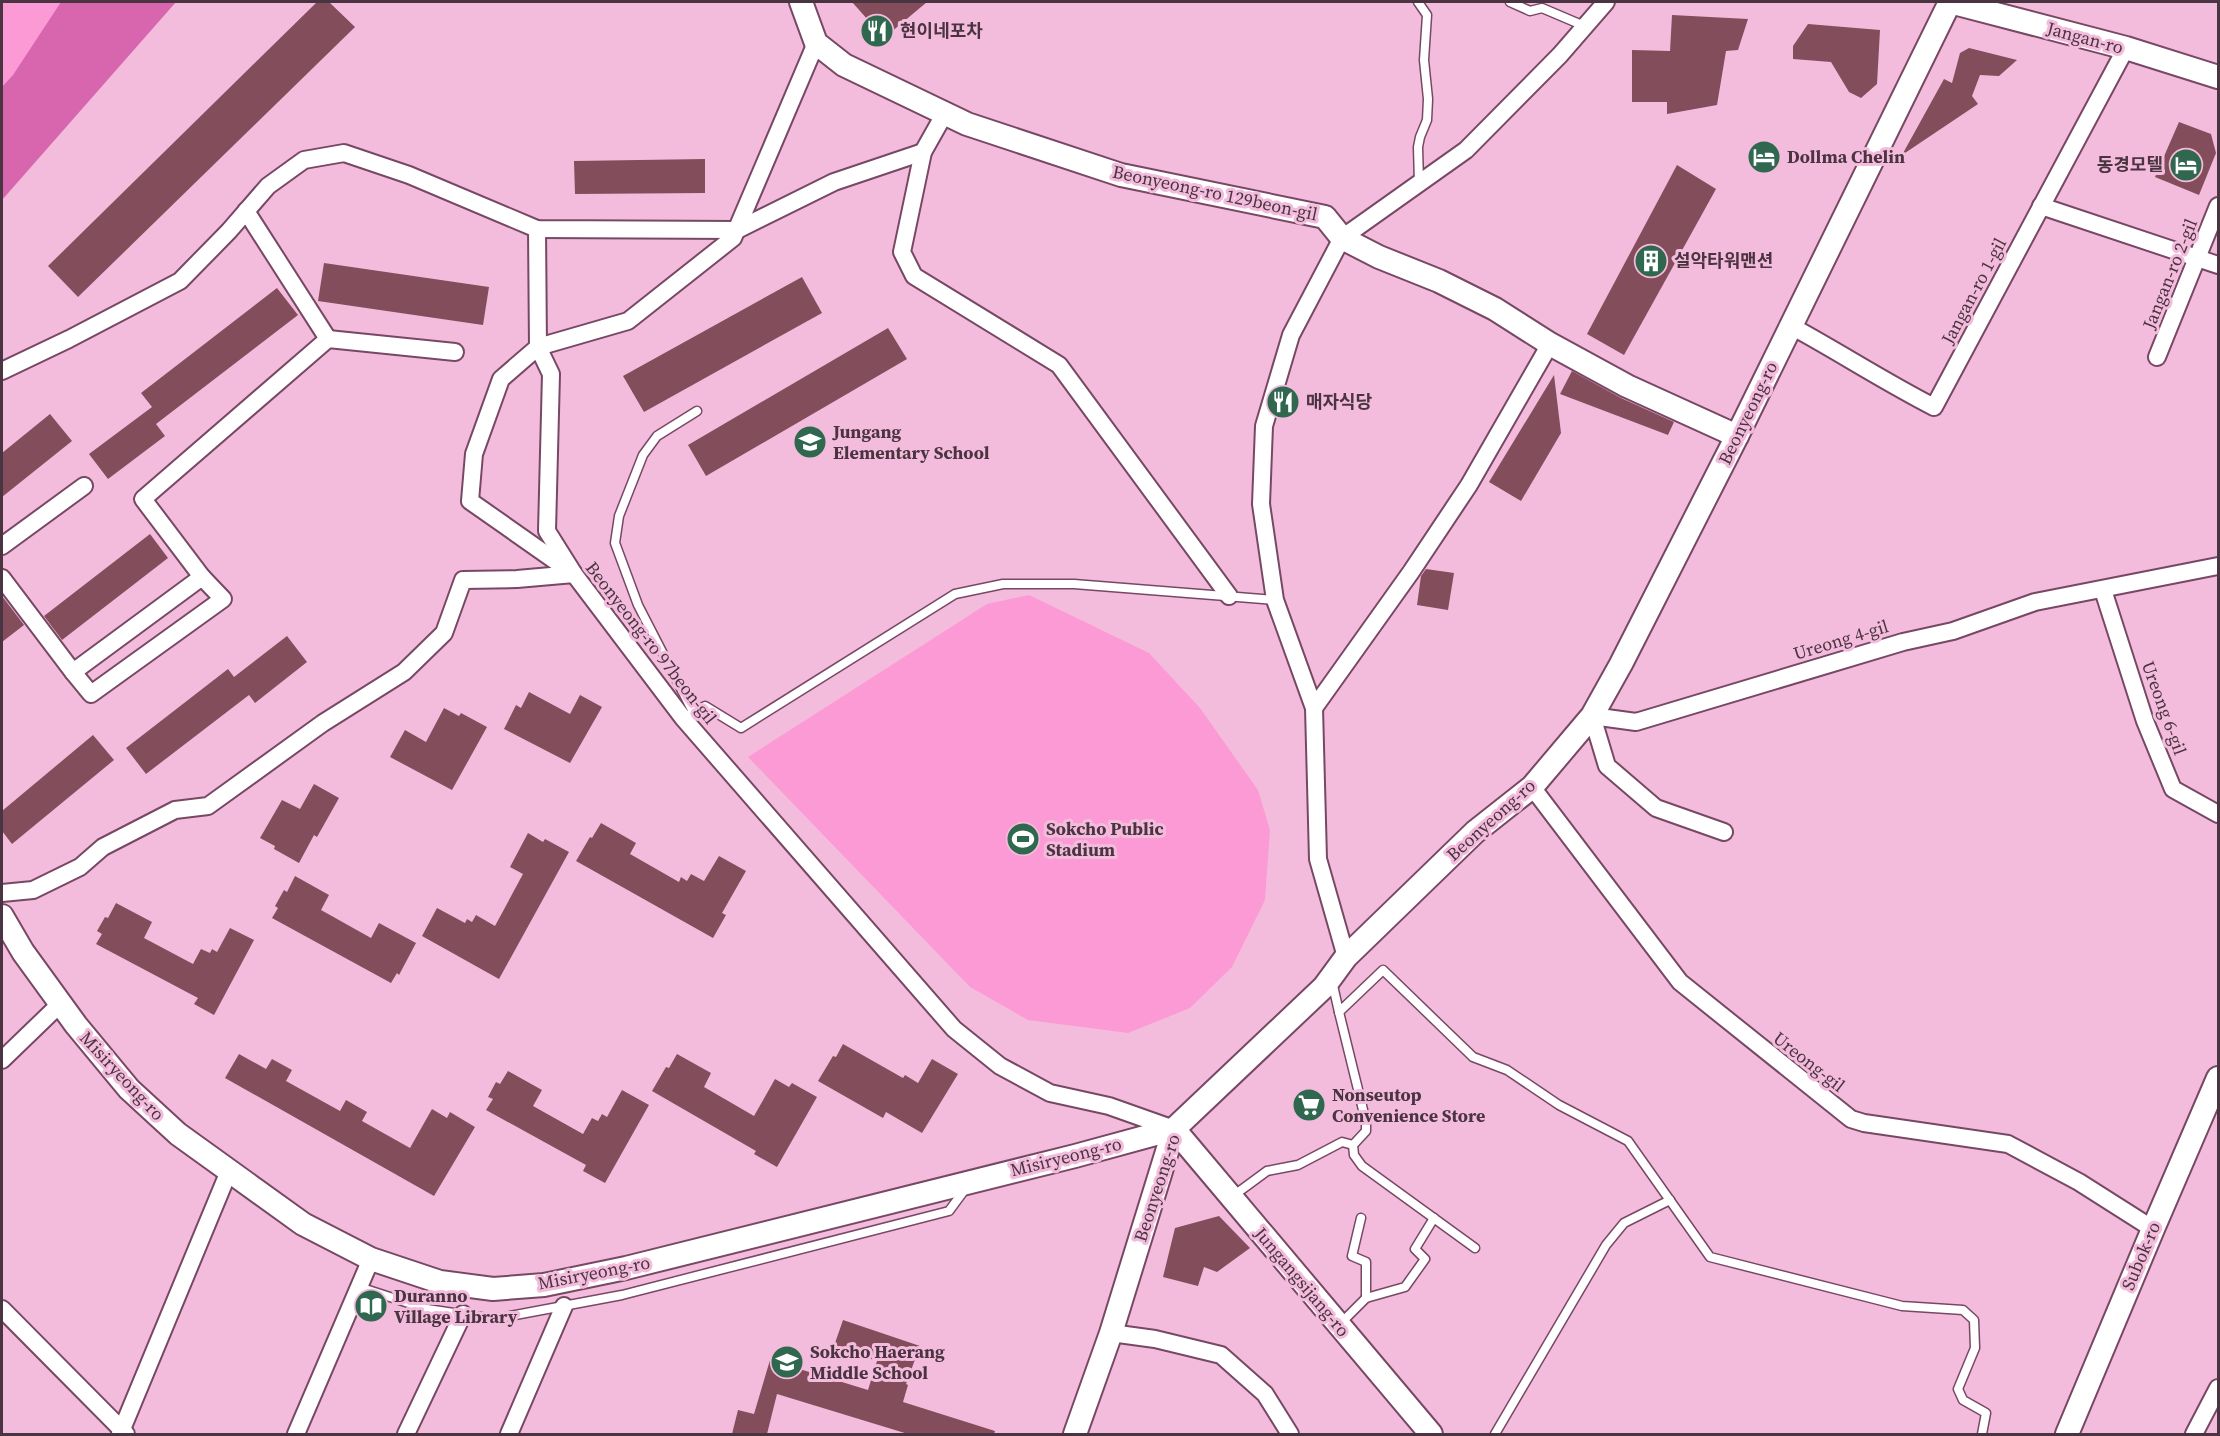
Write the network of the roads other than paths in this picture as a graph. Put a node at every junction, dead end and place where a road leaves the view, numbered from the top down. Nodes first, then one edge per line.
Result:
1 (801, 2) edge
2 (1418, 2) edge
3 (1510, 2) edge
4 (1606, 2) edge
5 (1940, 2) edge
6 (1950, 2) edge
7 (816, 43) junction
8 (2126, 48) junction
9 (1560, 55) junction
10 (2218, 77) edge
11 (945, 113) junction
12 (923, 152) junction
13 (1419, 184) junction
14 (2042, 206) junction
15 (2218, 206) edge
16 (246, 211) junction
17 (537, 229) junction
18 (737, 230) junction
19 (1342, 238) junction
20 (2197, 258) junction
21 (2218, 265) edge
22 (1791, 326) junction
23 (328, 339) junction
24 (1550, 344) junction
25 (538, 347) junction
26 (455, 352) dead end
27 (2157, 357) dead end
28 (2, 371) edge
29 (697, 411) dead end
30 (1737, 436) junction
31 (84, 486) dead end
32 (2, 546) edge
33 (2218, 566) edge
34 (574, 574) junction
35 (202, 577) junction
36 (2, 578) edge
37 (2103, 590) junction
38 (1229, 596) junction
39 (1275, 600) junction
40 (73, 672) junction
41 (1314, 708) junction
42 (688, 715) junction
43 (1592, 716) junction
44 (1532, 787) junction
45 (2218, 814) edge
46 (1724, 832) dead end
47 (2, 893) edge
48 (2, 916) edge
49 (1346, 957) junction
50 (1331, 977) junction
51 (60, 1004) junction
52 (1339, 1012) junction
53 (2, 1060) edge
54 (2218, 1078) edge
55 (1174, 1129) junction
56 (1353, 1145) junction
57 (229, 1171) junction
58 (970, 1182) junction
59 (1232, 1197) junction
60 (1670, 1200) junction
61 (1361, 1218) dead end
62 (1434, 1218) junction
63 (2153, 1229) junction
64 (1475, 1248) dead end
65 (371, 1259) junction
66 (359, 1287) junction
67 (1366, 1298) junction
68 (564, 1306) junction
69 (2, 1309) edge
70 (463, 1314) junction
71 (1339, 1325) junction
72 (1111, 1333) junction
73 (2218, 1388) edge
74 (122, 1434) edge
75 (296, 1434) edge
76 (406, 1434) edge
77 (509, 1434) edge
78 (1075, 1434) edge
79 (1290, 1434) edge
80 (1431, 1434) edge
81 (1495, 1434) edge
82 (1982, 1434) edge
83 (2067, 1434) edge
84 (2194, 1434) edge

1 - 7 main road
2 - 13 lane
3 - 9 lane
4 - 9 street
5 - 6 street
6 - 8 main road, Jangan-ro
6 - 22 main road, Beonyeong-ro
7 - 11 main road, Beonyeong-ro 129beon-gil
7 - 18 street, Beonyeong-ro 97beon-gil
8 - 10 main road, Jangan-ro
8 - 14 street, Jangan-ro 1-gil
9 - 13 street
11 - 12 street
11 - 19 main road, Beonyeong-ro 129beon-gil
12 - 18 street
12 - 38 street
13 - 19 street
14 - 20 street
14 - 22 street, Jangan-ro 1-gil
15 - 20 street, Jangan-ro 2-gil
16 - 17 street
16 - 23 street
16 - 28 street
17 - 18 street
17 - 25 street
18 - 25 street, Beonyeong-ro 97beon-gil
19 - 24 main road, Beonyeong-ro 129beon-gil
19 - 39 street
20 - 21 street
20 - 27 street, Jangan-ro 2-gil
22 - 30 main road, Beonyeong-ro
23 - 26 street
23 - 35 street
24 - 30 main road, Beonyeong-ro 129beon-gil
24 - 41 street
25 - 34 street
25 - 34 street, Beonyeong-ro 97beon-gil
29 - 42 lane
30 - 43 main road, Beonyeong-ro
31 - 32 street
33 - 37 street, Ureong 4-gil
34 - 42 street, Beonyeong-ro 97beon-gil
34 - 47 street
35 - 40 street
35 - 40 street
36 - 40 street
37 - 43 street, Ureong 4-gil
37 - 45 street, Ureong 6-gil
38 - 39 lane
38 - 42 lane
39 - 41 street
41 - 49 street
42 - 55 street, Beonyeong-ro 97beon-gil
43 - 44 main road, Beonyeong-ro
43 - 46 street
44 - 49 main road, Beonyeong-ro
44 - 63 street, Ureong-gil
48 - 51 main road, Misiryeong-ro
49 - 50 main road, Beonyeong-ro
50 - 52 lane
50 - 55 main road, Beonyeong-ro
51 - 53 street
51 - 57 main road, Misiryeong-ro
52 - 56 lane
52 - 60 lane
54 - 63 main road, Subok-ro
55 - 58 main road, Misiryeong-ro
55 - 59 main road, Jungangsijang-ro
55 - 72 main road, Beonyeong-ro
56 - 59 lane
56 - 62 lane
57 - 65 main road, Misiryeong-ro
57 - 74 street
58 - 65 main road, Misiryeong-ro
58 - 68 lane
59 - 71 main road, Jungangsijang-ro
60 - 81 lane
60 - 82 lane
61 - 67 lane
62 - 64 lane
62 - 67 lane
63 - 83 main road, Subok-ro
65 - 66 street
66 - 70 lane
66 - 75 street
67 - 71 lane
68 - 70 lane
68 - 77 street
69 - 74 street
70 - 76 street
71 - 80 main road, Jungangsijang-ro
72 - 78 main road, Beonyeong-ro
72 - 79 street
73 - 84 street

